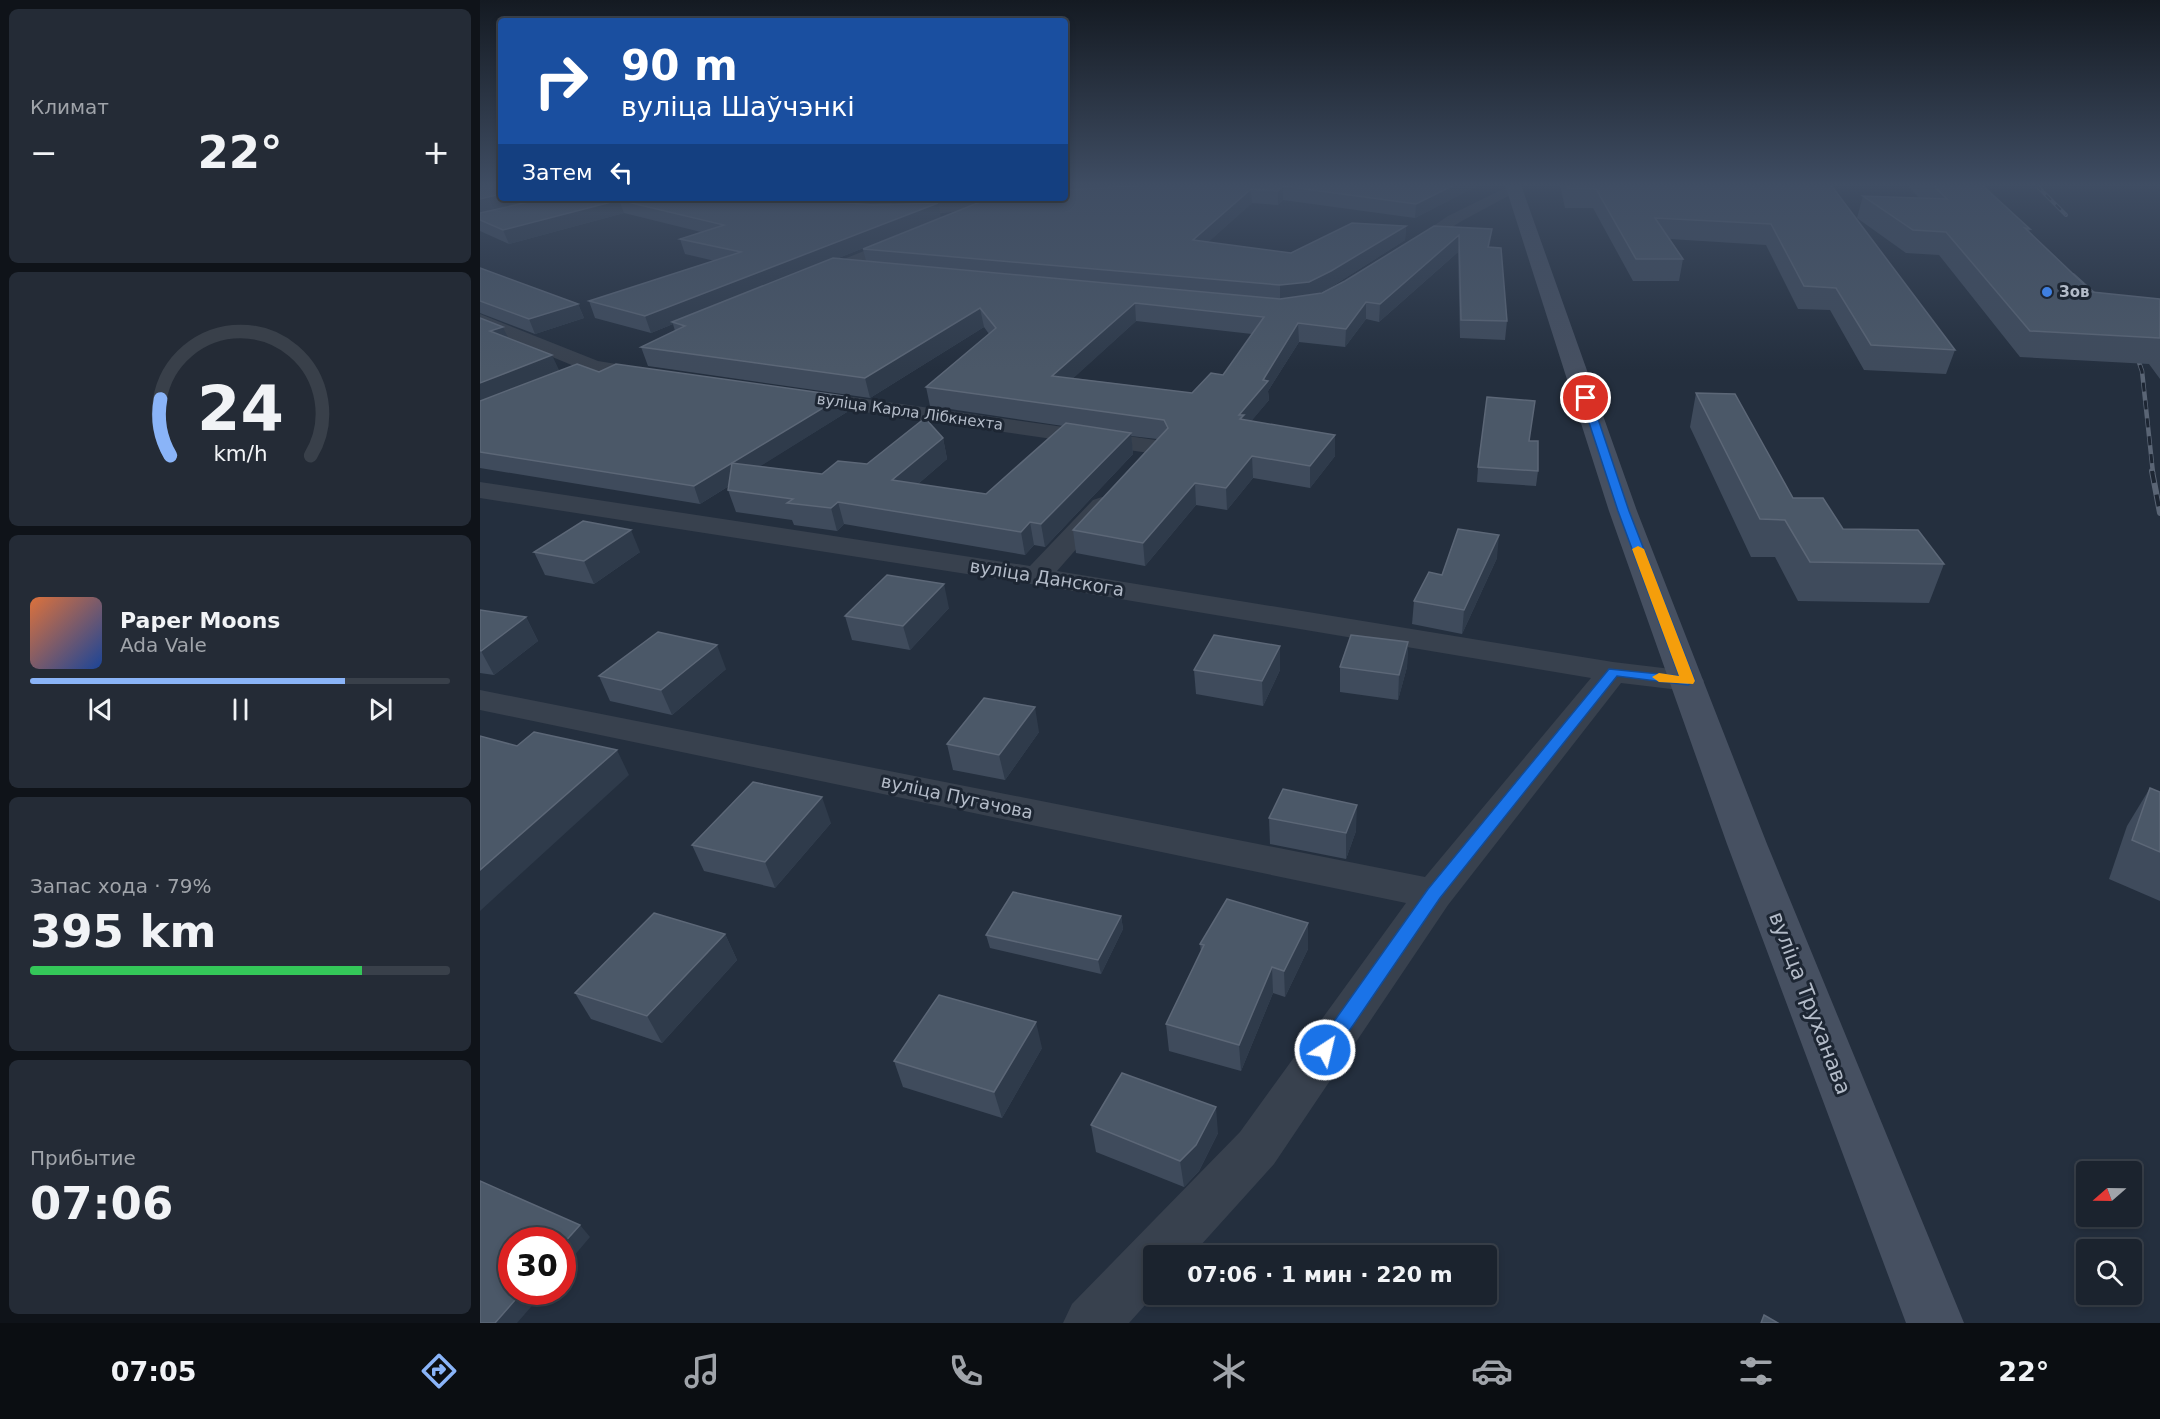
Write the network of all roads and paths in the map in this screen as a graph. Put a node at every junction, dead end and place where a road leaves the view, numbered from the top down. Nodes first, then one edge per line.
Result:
1 (888, 247) edge
2 (1410, 247) edge
3 (1533, 247) edge
4 (1386, 262) edge
5 (837, 268) junction
6 (872, 271) edge
7 (793, 286) edge
8 (480, 320) edge
9 (627, 354) dead end
10 (583, 372) junction
11 (664, 377) edge
12 (781, 394) edge
13 (480, 490) edge
14 (1037, 576) junction
15 (1613, 672) junction
16 (1688, 681) junction
17 (480, 700) edge
18 (1434, 894) junction
19 (1164, 1245) edge
20 (1143, 1268) edge
21 (1091, 1323) edge
22 (1935, 1323) edge

1 - 5 street
2 - 4 street
3 - 16 main road, вуліца Труханава
5 - 6 street
5 - 7 street
8 - 10 street
9 - 10 street
10 - 11 street
12 - 14 street, вуліца Карла Лібкнехта
13 - 14 street, вуліца Данскога
14 - 15 street, вуліца Данскога
15 - 16 street, вуліца Данскога
15 - 18 street
16 - 22 main road, вуліца Труханава
17 - 18 street, вуліца Пугачова
18 - 19 street
20 - 21 street

